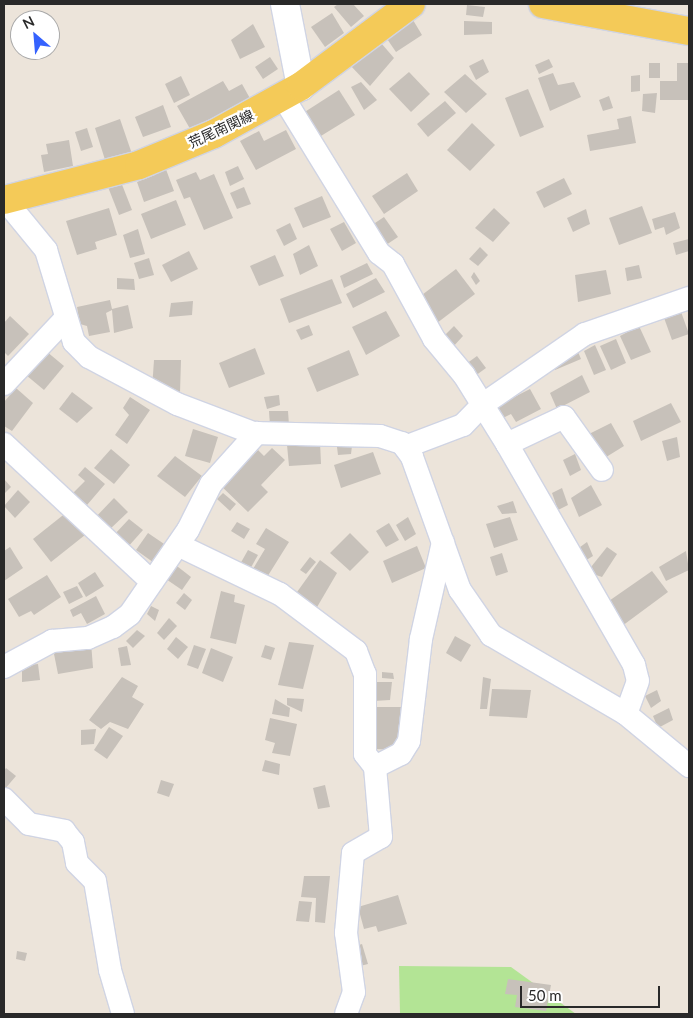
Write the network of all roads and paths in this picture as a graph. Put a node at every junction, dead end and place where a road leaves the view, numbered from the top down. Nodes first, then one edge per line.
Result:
1 (285, 4) edge
2 (412, 4) edge
3 (543, 4) edge
4 (689, 31) edge
5 (292, 91) junction
6 (4, 200) edge
7 (689, 298) edge
8 (65, 319) junction
9 (7, 374) edge
10 (482, 405) junction
11 (257, 433) junction
12 (4, 444) edge
13 (506, 444) junction
14 (405, 447) junction
15 (602, 470) dead end
16 (443, 542) junction
17 (178, 545) junction
18 (152, 582) junction
19 (4, 667) edge
20 (626, 714) junction
21 (689, 766) edge
22 (375, 768) junction
23 (4, 800) edge
24 (122, 1014) edge
25 (346, 1014) edge

1 - 5 street
2 - 5 main road, 荒尾南関線
3 - 4 main road
5 - 6 main road, 荒尾南関線
5 - 10 street
6 - 8 street
7 - 10 street
8 - 9 street
8 - 11 street
10 - 13 street
10 - 14 street
11 - 14 street
11 - 17 street
12 - 18 street
13 - 15 street
13 - 20 street
14 - 16 street
16 - 20 street
16 - 22 street
17 - 18 street
17 - 22 street
18 - 19 street
20 - 21 street
22 - 25 street
23 - 24 street

